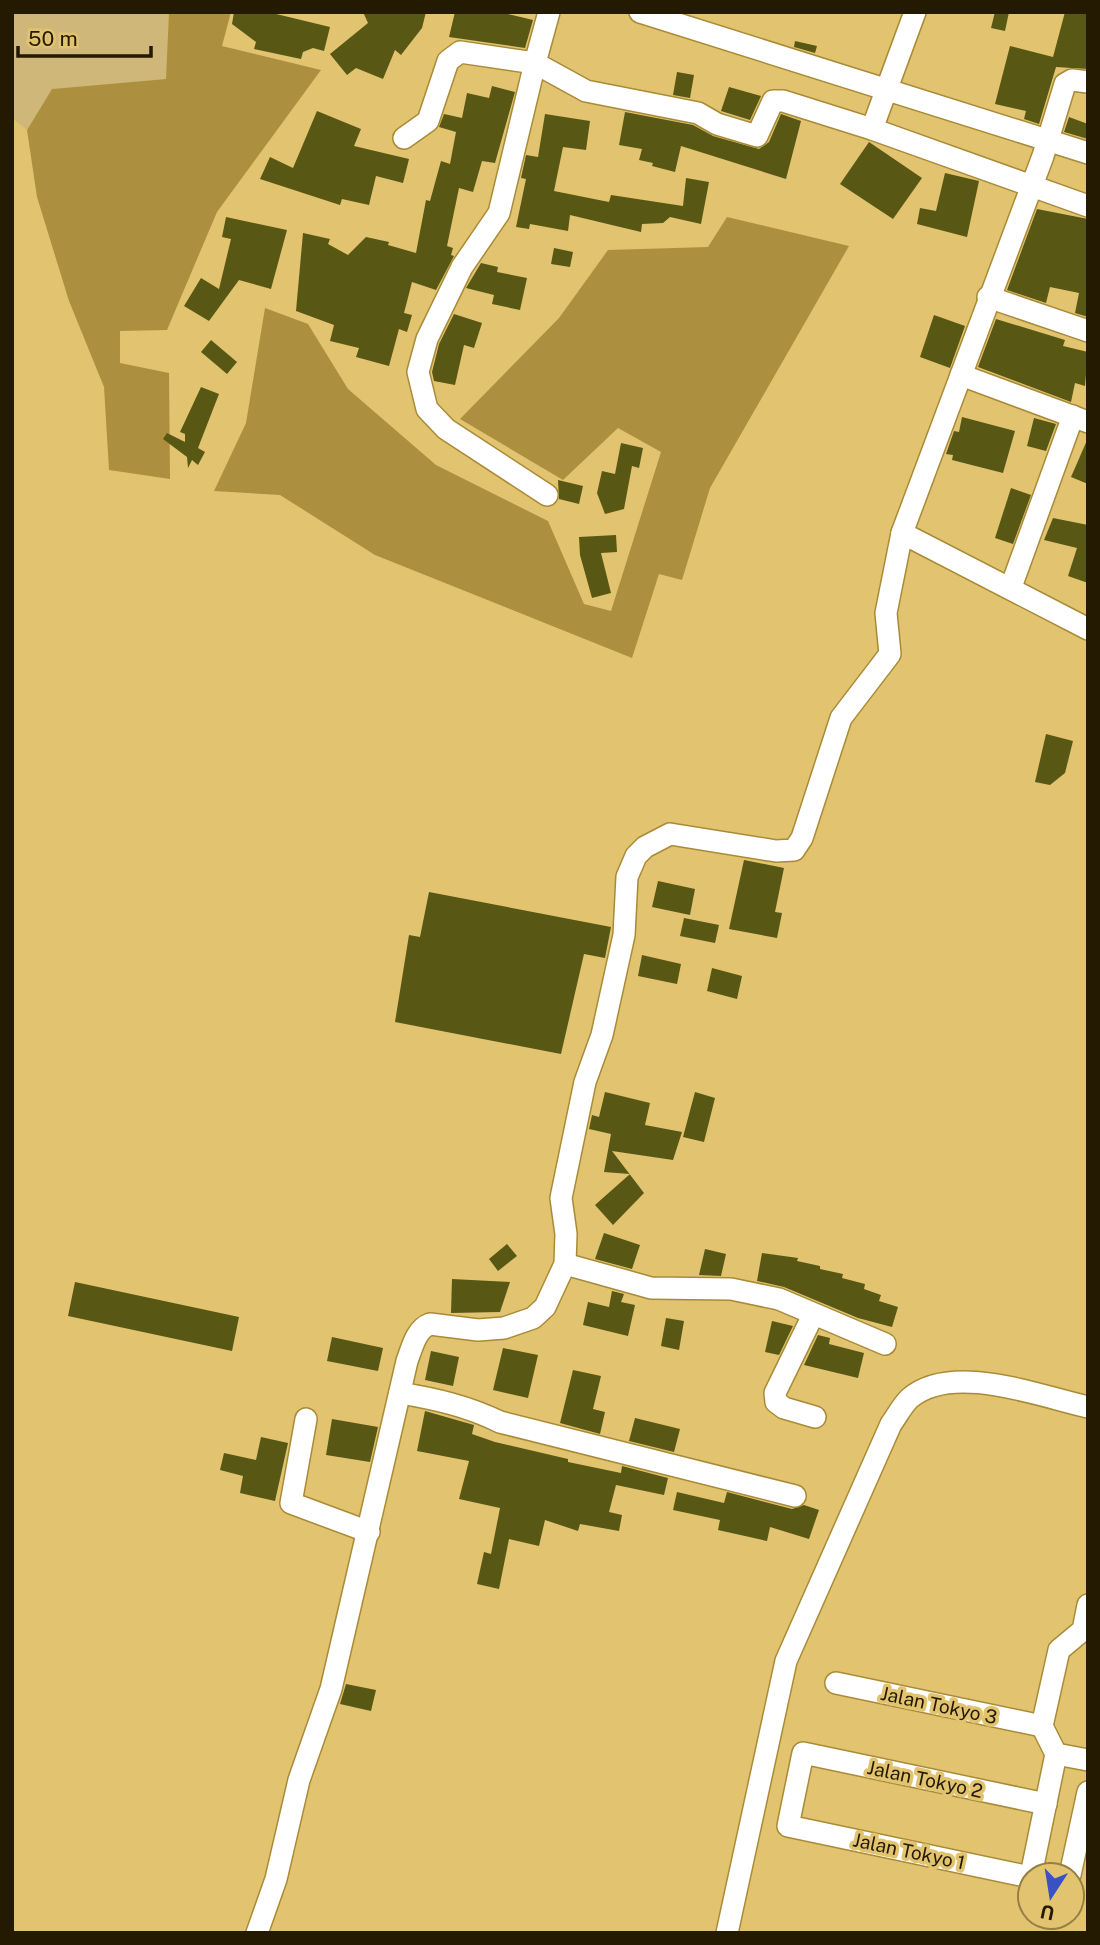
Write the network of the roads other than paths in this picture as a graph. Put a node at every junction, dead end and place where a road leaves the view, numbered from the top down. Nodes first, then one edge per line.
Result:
1 (549, 12) edge
2 (640, 12) edge
3 (915, 12) edge
4 (535, 63) junction
5 (1088, 82) edge
6 (887, 90) junction
7 (872, 129) junction
8 (404, 138) dead end
9 (1046, 147) junction
10 (1088, 153) edge
11 (1033, 182) junction
12 (1088, 206) edge
13 (988, 297) junction
14 (1088, 331) edge
15 (961, 375) junction
16 (1080, 419) edge
17 (547, 495) dead end
18 (902, 533) junction
19 (1010, 587) junction
20 (1088, 629) edge
21 (565, 1264) junction
22 (813, 1315) junction
23 (885, 1344) dead end
24 (400, 1393) junction
25 (1088, 1406) edge
26 (815, 1417) dead end
27 (306, 1419) dead end
28 (795, 1496) dead end
29 (369, 1532) junction
30 (1088, 1605) edge
31 (1085, 1631) edge
32 (836, 1683) dead end
33 (1042, 1726) junction
34 (1056, 1754) junction
35 (1088, 1760) edge
36 (1088, 1792) edge
37 (1046, 1804) junction
38 (788, 1826) joint
39 (1034, 1861) edge
40 (1073, 1861) edge
41 (1016, 1873) edge
42 (257, 1933) edge
43 (727, 1933) edge

1 - 4 street
2 - 6 street
3 - 6 street
4 - 7 street
4 - 8 street
4 - 17 street
5 - 9 street
6 - 7 street
6 - 9 street
7 - 11 street
9 - 10 street
9 - 11 street
11 - 12 street
11 - 13 street
13 - 14 street
13 - 15 street
15 - 16 street
15 - 18 street
16 - 19 street
18 - 19 street
18 - 21 street
19 - 20 street
21 - 22 street
21 - 24 street
22 - 23 street
22 - 26 street
24 - 28 street
24 - 29 street
25 - 43 street
27 - 29 street
29 - 42 street
30 - 31 street
31 - 33 street
32 - 33 street, Jalan Tokyo 3
33 - 34 street
34 - 35 street
34 - 37 street
36 - 40 street
37 - 38 street, Jalan Tokyo 2
37 - 39 street
38 - 41 street, Jalan Tokyo 1

